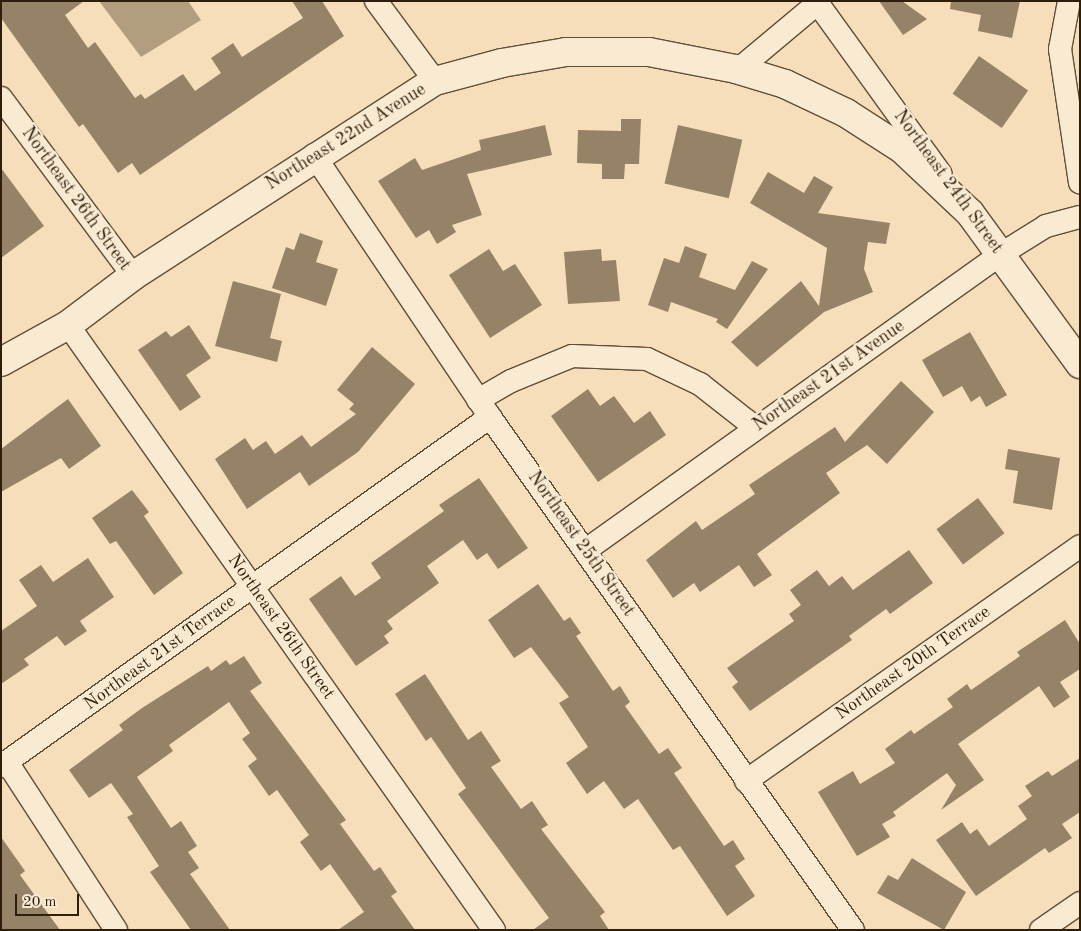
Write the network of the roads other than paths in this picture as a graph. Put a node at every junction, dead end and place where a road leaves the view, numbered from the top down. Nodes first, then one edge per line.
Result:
1 (376, 1) edge
2 (1068, 1) edge
3 (817, 2) edge
4 (739, 69) junction
5 (435, 81) junction
6 (1, 98) edge
7 (314, 156) junction
8 (1080, 183) edge
9 (970, 213) junction
10 (1080, 217) edge
11 (1001, 254) junction
12 (133, 276) junction
13 (68, 325) junction
14 (6, 363) edge
15 (1080, 364) edge
16 (484, 409) junction
17 (756, 428) junction
18 (1080, 546) edge
19 (586, 550) junction
20 (253, 586) junction
21 (4, 764) edge
22 (746, 781) junction
23 (1080, 903) edge
24 (116, 930) edge
25 (494, 930) edge
26 (853, 930) edge
27 (1041, 930) edge

1 - 5 street
2 - 8 street
3 - 4 street
3 - 9 street, Northeast 24th Street
4 - 5 street, Northeast 22nd Avenue
4 - 9 street, Northeast 22nd Avenue
5 - 7 street, Northeast 22nd Avenue
6 - 12 street, Northeast 26th Street
7 - 12 street, Northeast 22nd Avenue
7 - 16 street, Northeast 25th Street
9 - 11 street, Northeast 24th Street
10 - 11 street, Northeast 21st Avenue
11 - 15 street, Northeast 24th Street
11 - 17 street, Northeast 21st Avenue
12 - 13 street, Northeast 22nd Avenue
13 - 14 street, Northeast 22nd Avenue
13 - 20 street, Northeast 26th Street
16 - 17 street, Northeast 21st Terrace
16 - 19 street, Northeast 25th Street
16 - 20 street, Northeast 21st Terrace
17 - 19 street, Northeast 21st Avenue
18 - 22 street, Northeast 20th Terrace
19 - 22 street, Northeast 25th Street
20 - 21 street, Northeast 21st Terrace
20 - 25 street, Northeast 26th Street
21 - 24 street
22 - 26 street, Northeast 25th Street
23 - 27 street

